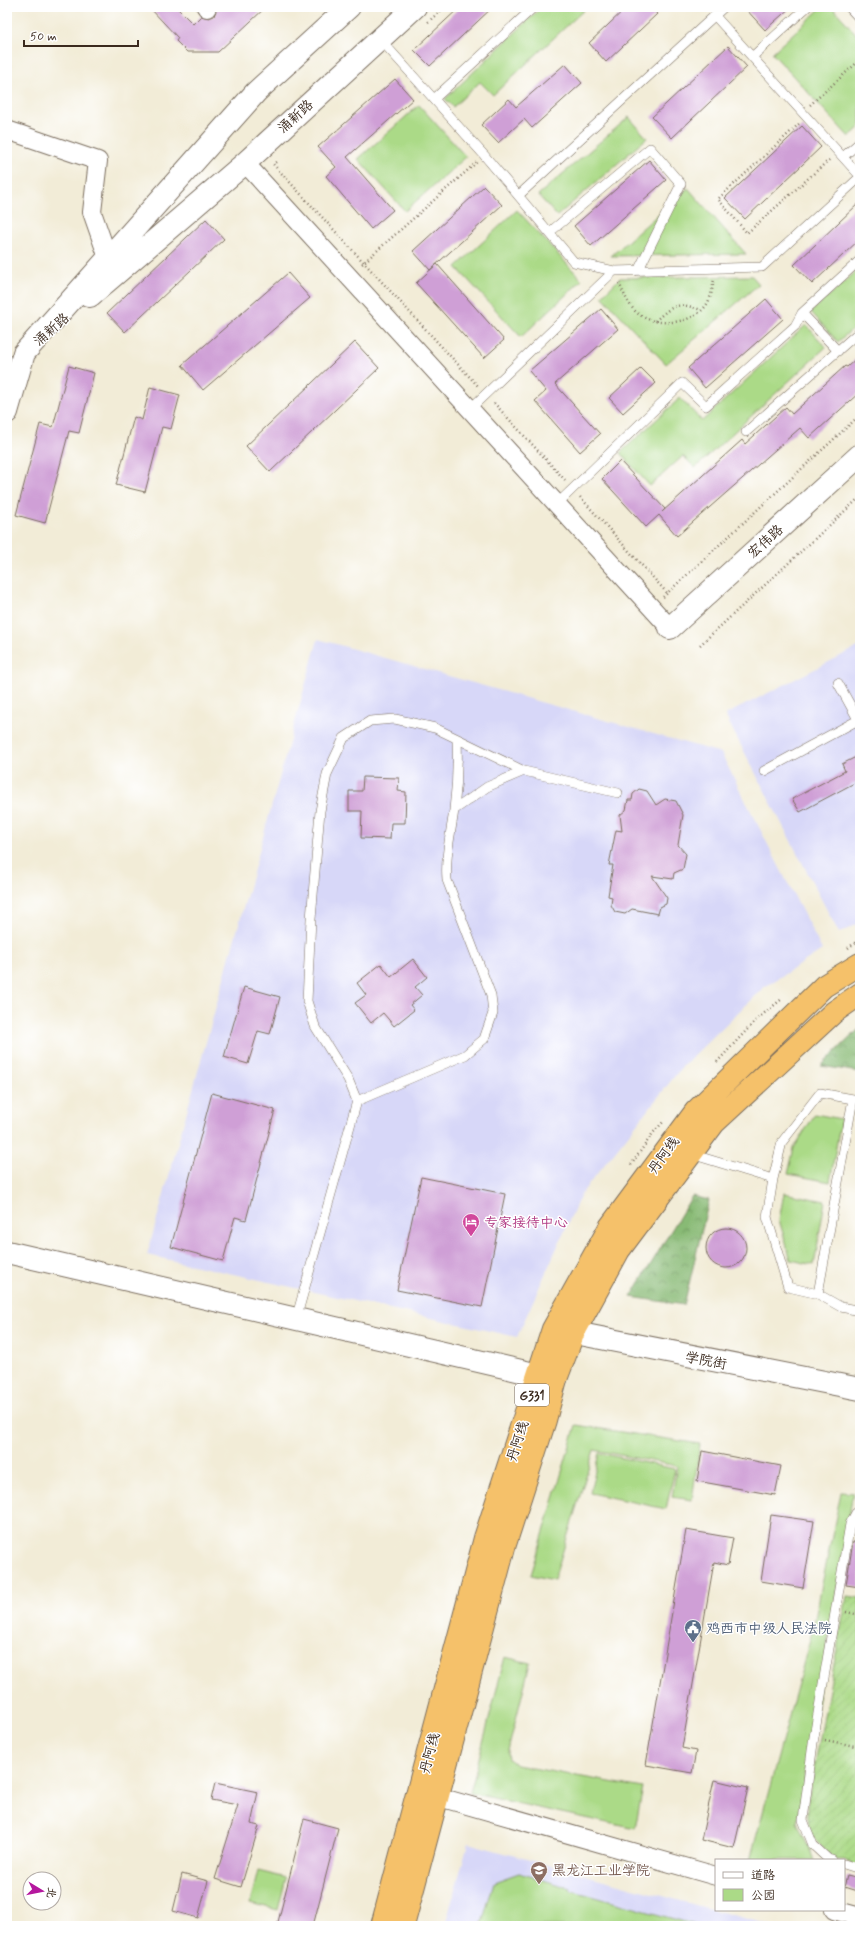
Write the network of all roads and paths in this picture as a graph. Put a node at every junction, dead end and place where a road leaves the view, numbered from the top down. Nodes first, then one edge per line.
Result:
1 (349, 7) edge
2 (445, 7) edge
3 (534, 7) edge
4 (807, 7) edge
5 (849, 7) edge
6 (722, 8) edge
7 (421, 15) edge
8 (715, 16) junction
9 (860, 18) edge
10 (380, 39) junction
11 (752, 57) junction
12 (860, 60) edge
13 (434, 99) junction
14 (805, 115) junction
15 (7, 130) edge
16 (860, 142) edge
17 (841, 154) junction
18 (484, 155) junction
19 (279, 159) dead end
20 (245, 163) junction
21 (860, 176) edge
22 (519, 195) junction
23 (550, 232) junction
24 (108, 258) junction
25 (860, 260) edge
26 (363, 263) junction
27 (715, 269) junction
28 (614, 271) junction
29 (638, 271) junction
30 (348, 276) junction
31 (702, 310) junction
32 (802, 313) junction
33 (655, 321) junction
34 (860, 330) edge
35 (838, 351) junction
36 (24, 353) junction
37 (486, 394) junction
38 (470, 409) junction
39 (7, 412) edge
40 (860, 415) edge
41 (746, 432) dead end
42 (860, 455) edge
43 (573, 489) junction
44 (860, 498) edge
45 (557, 504) junction
46 (667, 593) junction
47 (651, 607) junction
48 (670, 628) joint
49 (700, 644) dead end
50 (838, 683) dead end
51 (859, 721) edge
52 (457, 739) junction
53 (524, 771) junction
54 (764, 771) dead end
55 (618, 793) dead end
56 (454, 810) junction
57 (860, 964) edge
58 (860, 994) edge
59 (357, 1101) junction
60 (691, 1154) junction
61 (773, 1179) junction
62 (7, 1252) edge
63 (818, 1294) junction
64 (860, 1311) edge
65 (296, 1319) junction
66 (563, 1331) junction
67 (547, 1377) junction
68 (860, 1389) edge
69 (860, 1511) edge
70 (814, 1738) junction
71 (860, 1747) edge
72 (428, 1794) junction
73 (828, 1859) edge
74 (845, 1864) edge
75 (860, 1869) edge
76 (715, 1876) edge
77 (838, 1911) edge
78 (860, 1917) edge
79 (382, 1926) edge
80 (403, 1926) edge

1 - 24 street, 涌新路
2 - 7 path
3 - 13 lane
4 - 11 lane
5 - 9 lane
6 - 8 lane
7 - 10 street, 涌新路
8 - 11 lane
8 - 22 lane
10 - 13 lane
10 - 20 street, 涌新路
11 - 14 lane
12 - 14 path
13 - 18 lane
14 - 17 lane
14 - 17 path
15 - 24 street
16 - 17 lane
17 - 21 lane
18 - 22 lane
18 - 26 path
19 - 26 path
20 - 30 street
20 - 36 street, 涌新路
21 - 27 lane
22 - 23 lane
23 - 28 lane
23 - 29 lane
24 - 36 street, 涌新路
25 - 32 lane
26 - 30 path
26 - 37 path
27 - 29 lane
27 - 31 path
28 - 29 lane
28 - 33 path
28 - 37 lane
30 - 38 street
31 - 33 path
31 - 33 path
32 - 35 lane
32 - 43 lane
34 - 35 lane
35 - 41 lane
36 - 39 street
37 - 38 lane
37 - 43 path
38 - 45 street
40 - 46 path
42 - 48 street, 宏伟路
43 - 45 lane
43 - 46 path
44 - 49 path
45 - 47 street
46 - 47 path
47 - 48 street
50 - 51 lane
51 - 54 lane
52 - 53 lane
52 - 56 lane
52 - 59 lane
53 - 55 lane
53 - 56 lane
56 - 59 lane
57 - 66 highway, 丹阿线 / G331
58 - 60 highway, 丹阿线 / G331
59 - 65 lane
60 - 61 lane
60 - 66 highway, 丹阿线 / G331
61 - 63 lane
61 - 63 lane
62 - 65 street
63 - 64 lane
65 - 67 street
66 - 67 highway, 丹阿线 / G331
66 - 68 street, 学院街
67 - 72 highway, 丹阿线 / G331
69 - 70 lane
70 - 71 path
70 - 73 lane
72 - 76 street
72 - 79 highway, 丹阿线 / G331
72 - 80 highway, 丹阿线 / G331
74 - 75 lane
77 - 78 street

